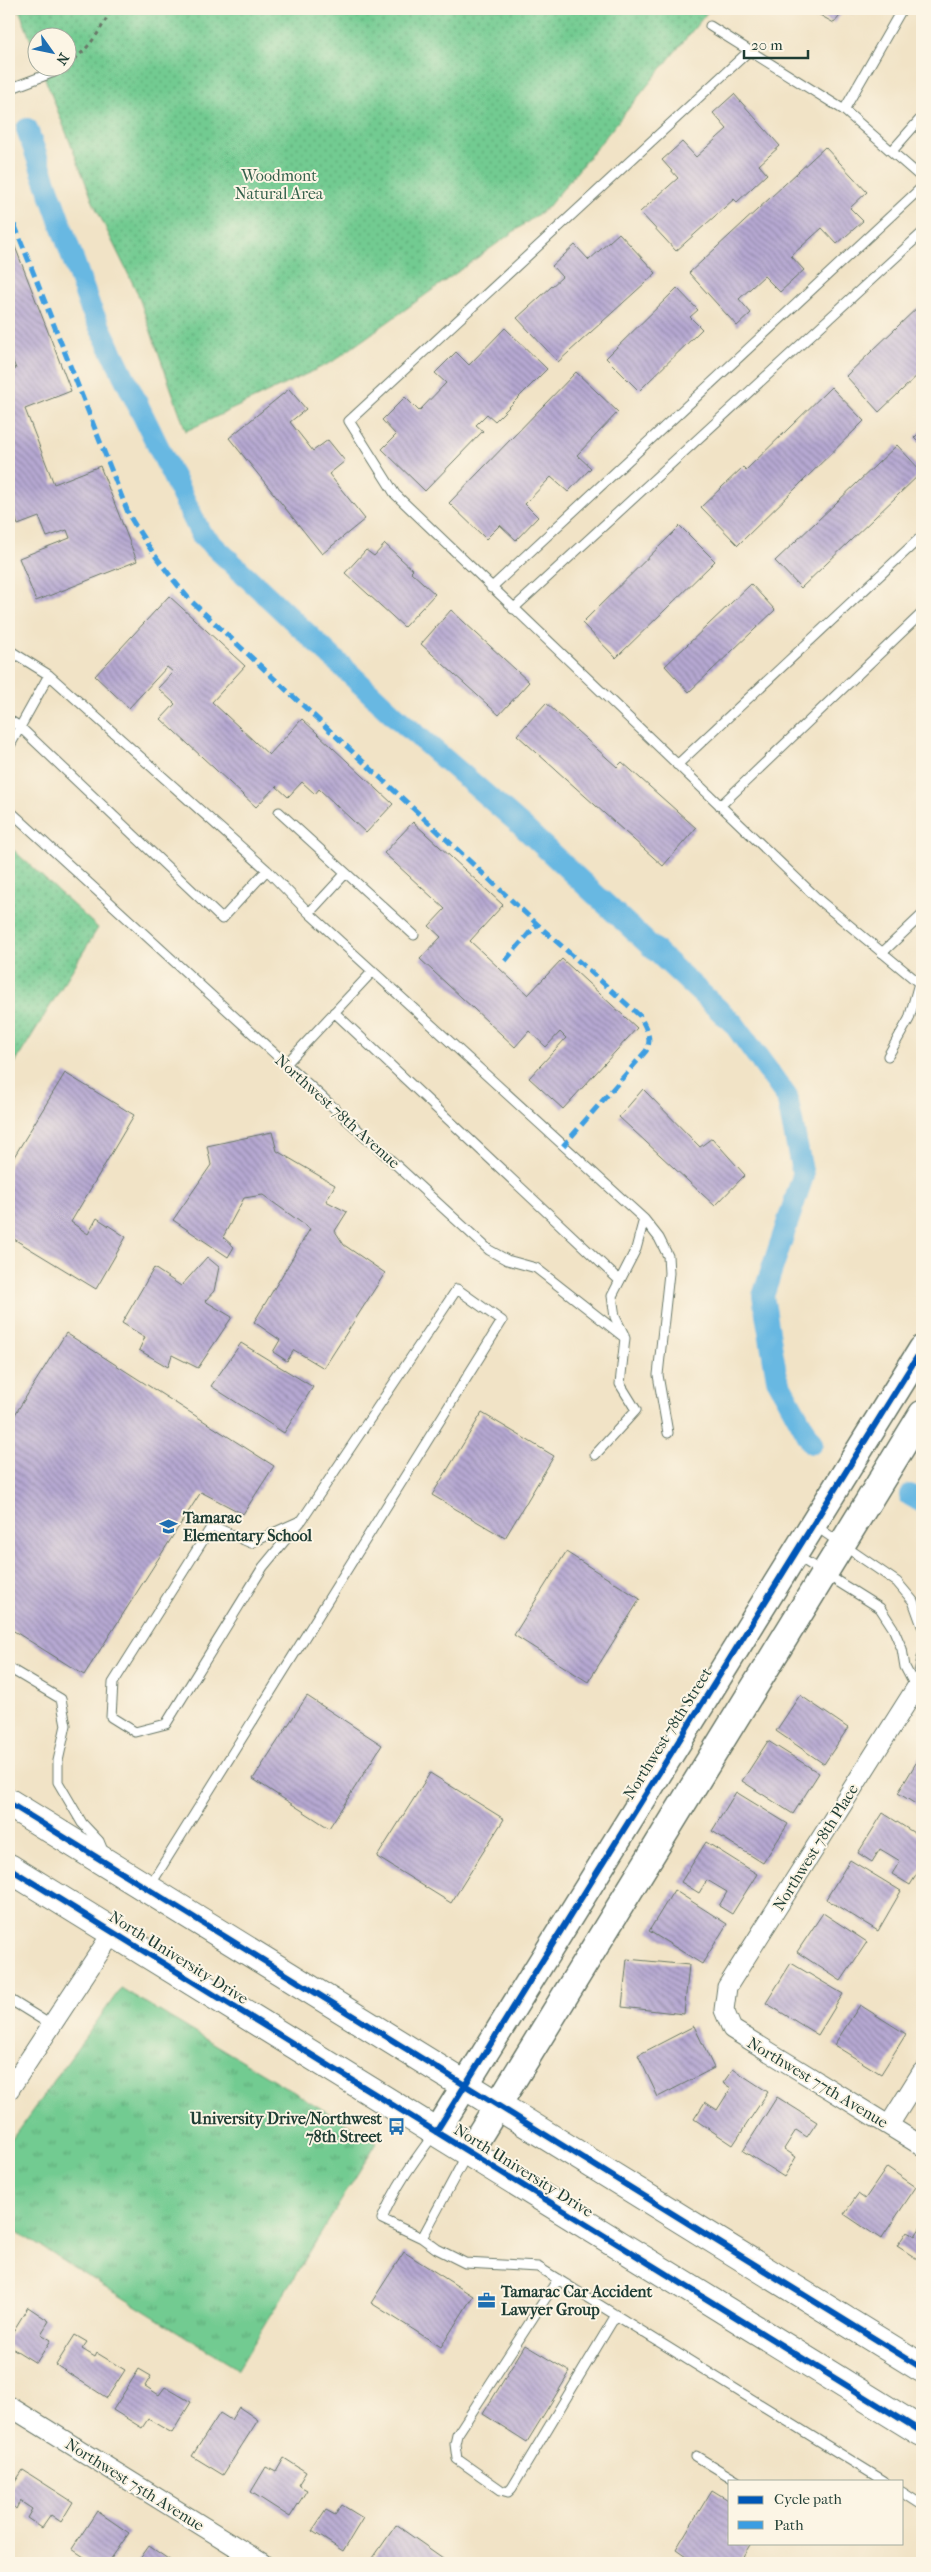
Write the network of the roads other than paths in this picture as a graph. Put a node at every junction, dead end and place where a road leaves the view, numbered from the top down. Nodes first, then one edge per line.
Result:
1 (902, 9) edge
2 (710, 26) dead end
3 (749, 51) junction
4 (38, 78) edge
5 (9, 89) edge
6 (844, 110) junction
7 (922, 117) edge
8 (892, 151) junction
9 (922, 178) edge
10 (922, 186) edge
11 (922, 233) edge
12 (922, 536) edge
13 (491, 588) junction
14 (513, 609) junction
15 (922, 613) edge
16 (9, 650) edge
17 (49, 675) junction
18 (9, 720) edge
19 (20, 728) junction
20 (9, 747) edge
21 (677, 765) junction
22 (720, 806) junction
23 (9, 810) edge
24 (279, 812) dead end
25 (267, 870) junction
26 (346, 873) junction
27 (309, 913) junction
28 (922, 915) edge
29 (414, 935) dead end
30 (882, 953) junction
31 (373, 971) junction
32 (920, 982) edge
33 (334, 1012) junction
34 (888, 1056) dead end
35 (286, 1064) junction
36 (644, 1219) junction
37 (619, 1280) junction
38 (625, 1338) junction
39 (922, 1349) edge
40 (922, 1414) edge
41 (668, 1434) dead end
42 (595, 1454) dead end
43 (302, 1520) junction
44 (813, 1524) junction
45 (843, 1543) junction
46 (794, 1554) junction
47 (824, 1573) junction
48 (922, 1626) edge
49 (922, 1658) edge
50 (9, 1668) edge
51 (919, 1689) edge
52 (9, 1803) edge
53 (108, 1865) junction
54 (9, 1868) edge
55 (148, 1889) junction
56 (113, 1932) junction
57 (9, 1999) edge
58 (724, 2010) joint
59 (51, 2025) junction
60 (922, 2072) edge
61 (465, 2085) junction
62 (9, 2090) edge
63 (497, 2106) junction
64 (889, 2125) junction
65 (436, 2132) junction
66 (922, 2146) edge
67 (469, 2152) junction
68 (422, 2238) junction
69 (558, 2279) junction
70 (616, 2315) junction
71 (922, 2368) edge
72 (9, 2406) edge
73 (922, 2432) edge
74 (696, 2456) dead end
75 (735, 2480) edge
76 (882, 2480) edge
77 (904, 2493) edge
78 (922, 2505) edge
79 (262, 2563) edge

1 - 6 lane
2 - 3 lane
3 - 6 lane
3 - 13 lane
4 - 5 lane
6 - 8 lane
7 - 8 lane
8 - 9 lane
10 - 13 lane
11 - 14 lane
12 - 21 lane
13 - 14 lane
14 - 21 lane
15 - 22 lane
16 - 17 lane
17 - 19 lane
17 - 25 lane
18 - 19 lane
19 - 20 lane
19 - 25 lane
21 - 22 lane
22 - 30 lane
23 - 35 lane, Northwest 78th Avenue
24 - 26 lane
25 - 27 lane
26 - 27 lane
26 - 29 lane
27 - 31 lane
28 - 30 lane
30 - 32 lane
31 - 33 lane
31 - 36 lane
32 - 34 lane
33 - 35 lane
33 - 37 lane
35 - 38 lane, Northwest 78th Avenue
36 - 37 lane
36 - 41 lane
37 - 38 lane
38 - 42 lane
39 - 44 street, Northwest 78th Street
40 - 45 street
43 - 43 lane
43 - 55 lane
44 - 45 lane
44 - 46 street, Northwest 78th Street
45 - 47 street
45 - 48 lane
46 - 47 lane
46 - 61 street, Northwest 78th Street
47 - 51 lane
47 - 63 street
49 - 51 lane
50 - 53 lane
51 - 58 street, Northwest 78th Place
52 - 53 main road
53 - 55 main road
54 - 56 main road, North University Drive
55 - 61 main road
56 - 59 street
56 - 65 main road, North University Drive
57 - 59 lane
58 - 64 street, Northwest 77th Avenue
59 - 62 street
60 - 64 street
61 - 63 main road
61 - 65 street, Northwest 78th Street
63 - 67 street
63 - 71 main road
64 - 66 street, Northwest 77th Avenue
65 - 67 main road, North University Drive
65 - 68 lane
67 - 68 lane
67 - 73 main road, North University Drive
68 - 69 lane
69 - 70 lane
69 - 70 lane
70 - 76 lane
72 - 79 street, Northwest 75th Avenue
74 - 75 lane
77 - 78 lane

